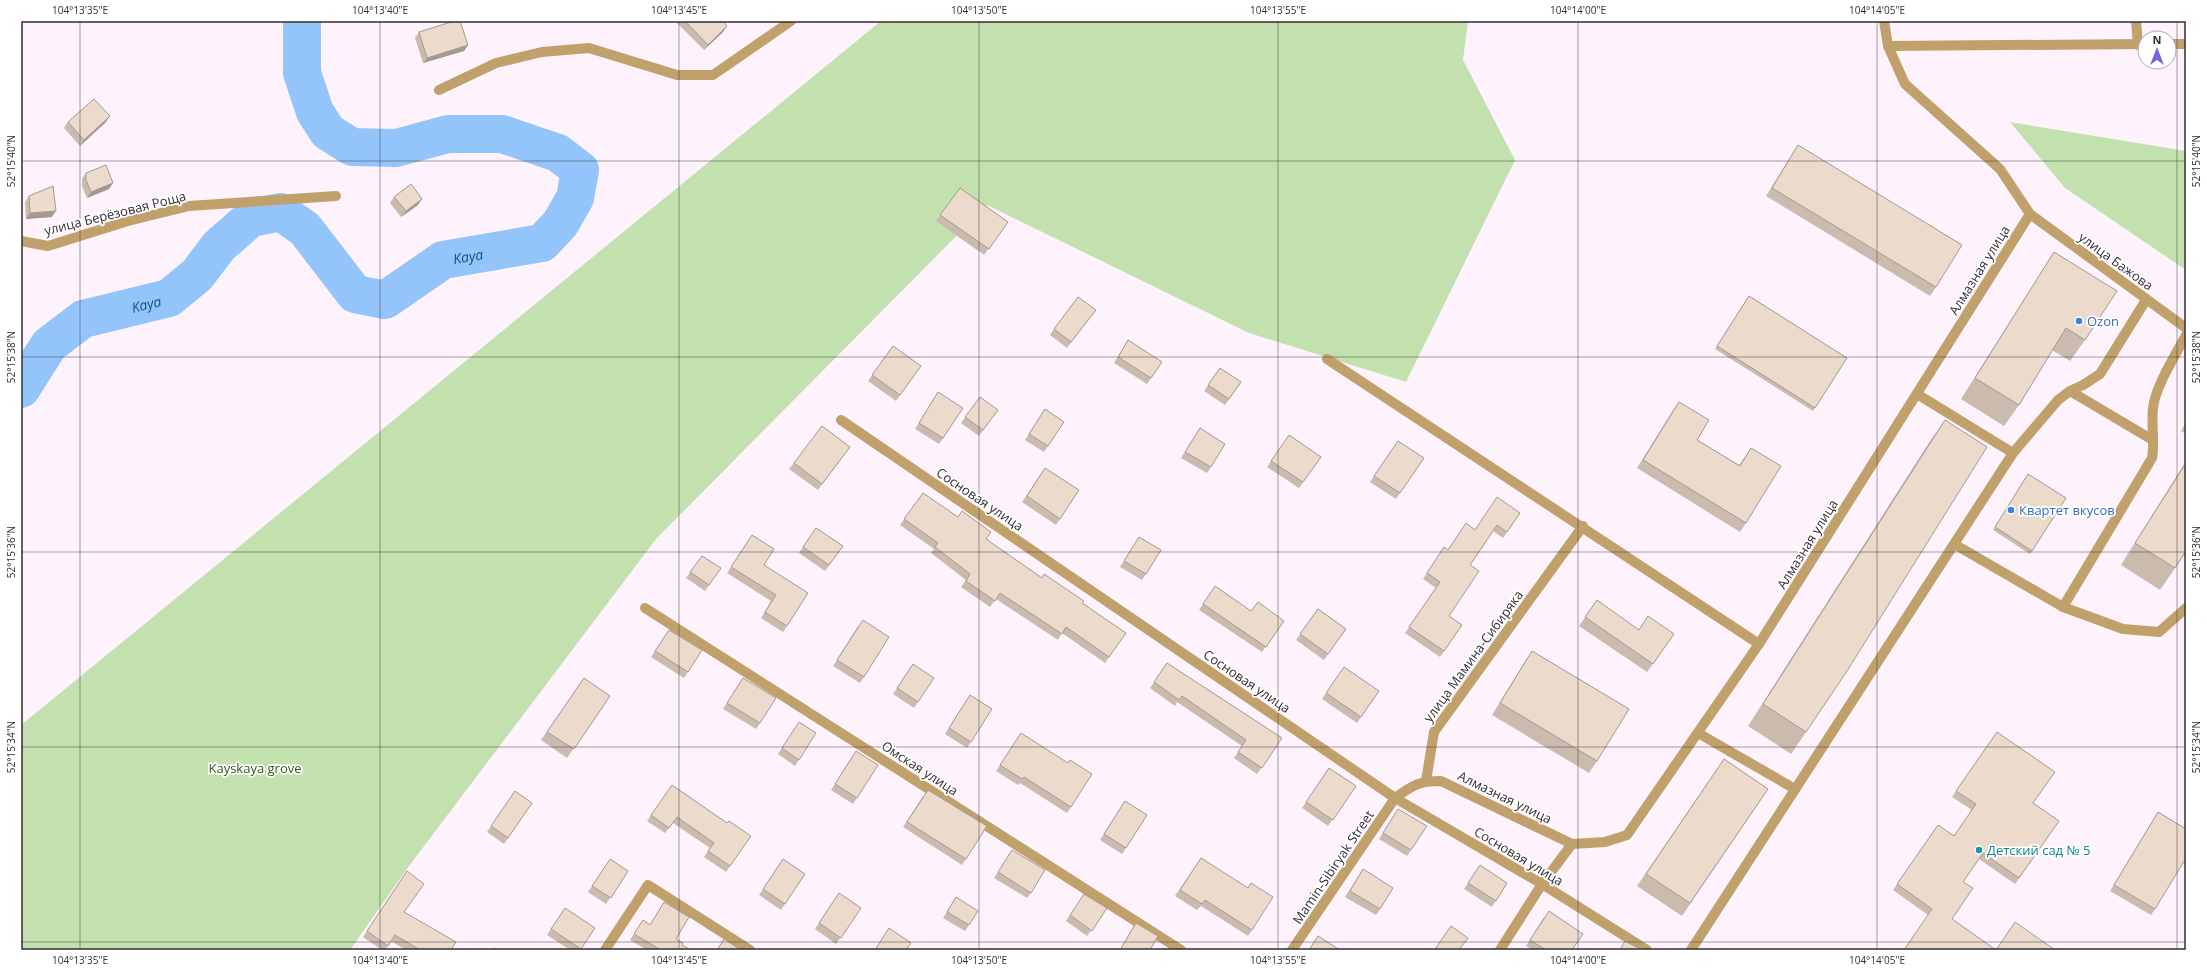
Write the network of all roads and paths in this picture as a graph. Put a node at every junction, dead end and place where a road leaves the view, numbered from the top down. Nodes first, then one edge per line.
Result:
1 (791, 21) edge
2 (1884, 21) edge
3 (2137, 44) edge
4 (1888, 46) junction
5 (439, 90) dead end
6 (336, 196) dead end
7 (2030, 214) junction
8 (21, 241) edge
9 (2146, 300) junction
10 (2186, 328) edge
11 (2186, 335) edge
12 (1327, 359) dead end
13 (2070, 391) junction
14 (1917, 394) junction
15 (842, 420) dead end
16 (2151, 439) junction
17 (2013, 453) junction
18 (1583, 526) junction
19 (1954, 544) junction
20 (2064, 607) junction
21 (645, 608) dead end
22 (2186, 608) edge
23 (1759, 644) junction
24 (1698, 733) junction
25 (1426, 781) junction
26 (1795, 789) junction
27 (1395, 798) junction
28 (1572, 844) junction
29 (1542, 884) junction
30 (605, 950) edge
31 (750, 950) edge
32 (1181, 950) edge
33 (1292, 950) edge
34 (1500, 950) edge
35 (1647, 950) edge
36 (1691, 950) edge

1 - 5 street
2 - 4 street
3 - 4 street
4 - 7 street
6 - 8 street, улица Берёзовая Роща
7 - 9 street, улица Бажова
7 - 14 street, Алмазная улица
9 - 10 street, улица Бажова
9 - 13 street
11 - 16 street
12 - 18 street
13 - 16 street
13 - 17 street
14 - 17 street
14 - 23 street, Алмазная улица
15 - 27 street, Сосновая улица
16 - 20 street
17 - 19 street
18 - 23 street
18 - 25 street, улица Мамина-Сибиряка
19 - 20 street
19 - 26 street
20 - 22 street
21 - 32 street, Омская улица
23 - 24 street, Алмазная улица
24 - 26 street
24 - 28 street, Алмазная улица
25 - 27 street
25 - 28 street, Алмазная улица
26 - 36 street
27 - 29 street, Сосновая улица
27 - 33 street, Mamin-Sibiryak Street
28 - 29 street
29 - 34 street
29 - 35 street, Сосновая улица
30 - 31 street

